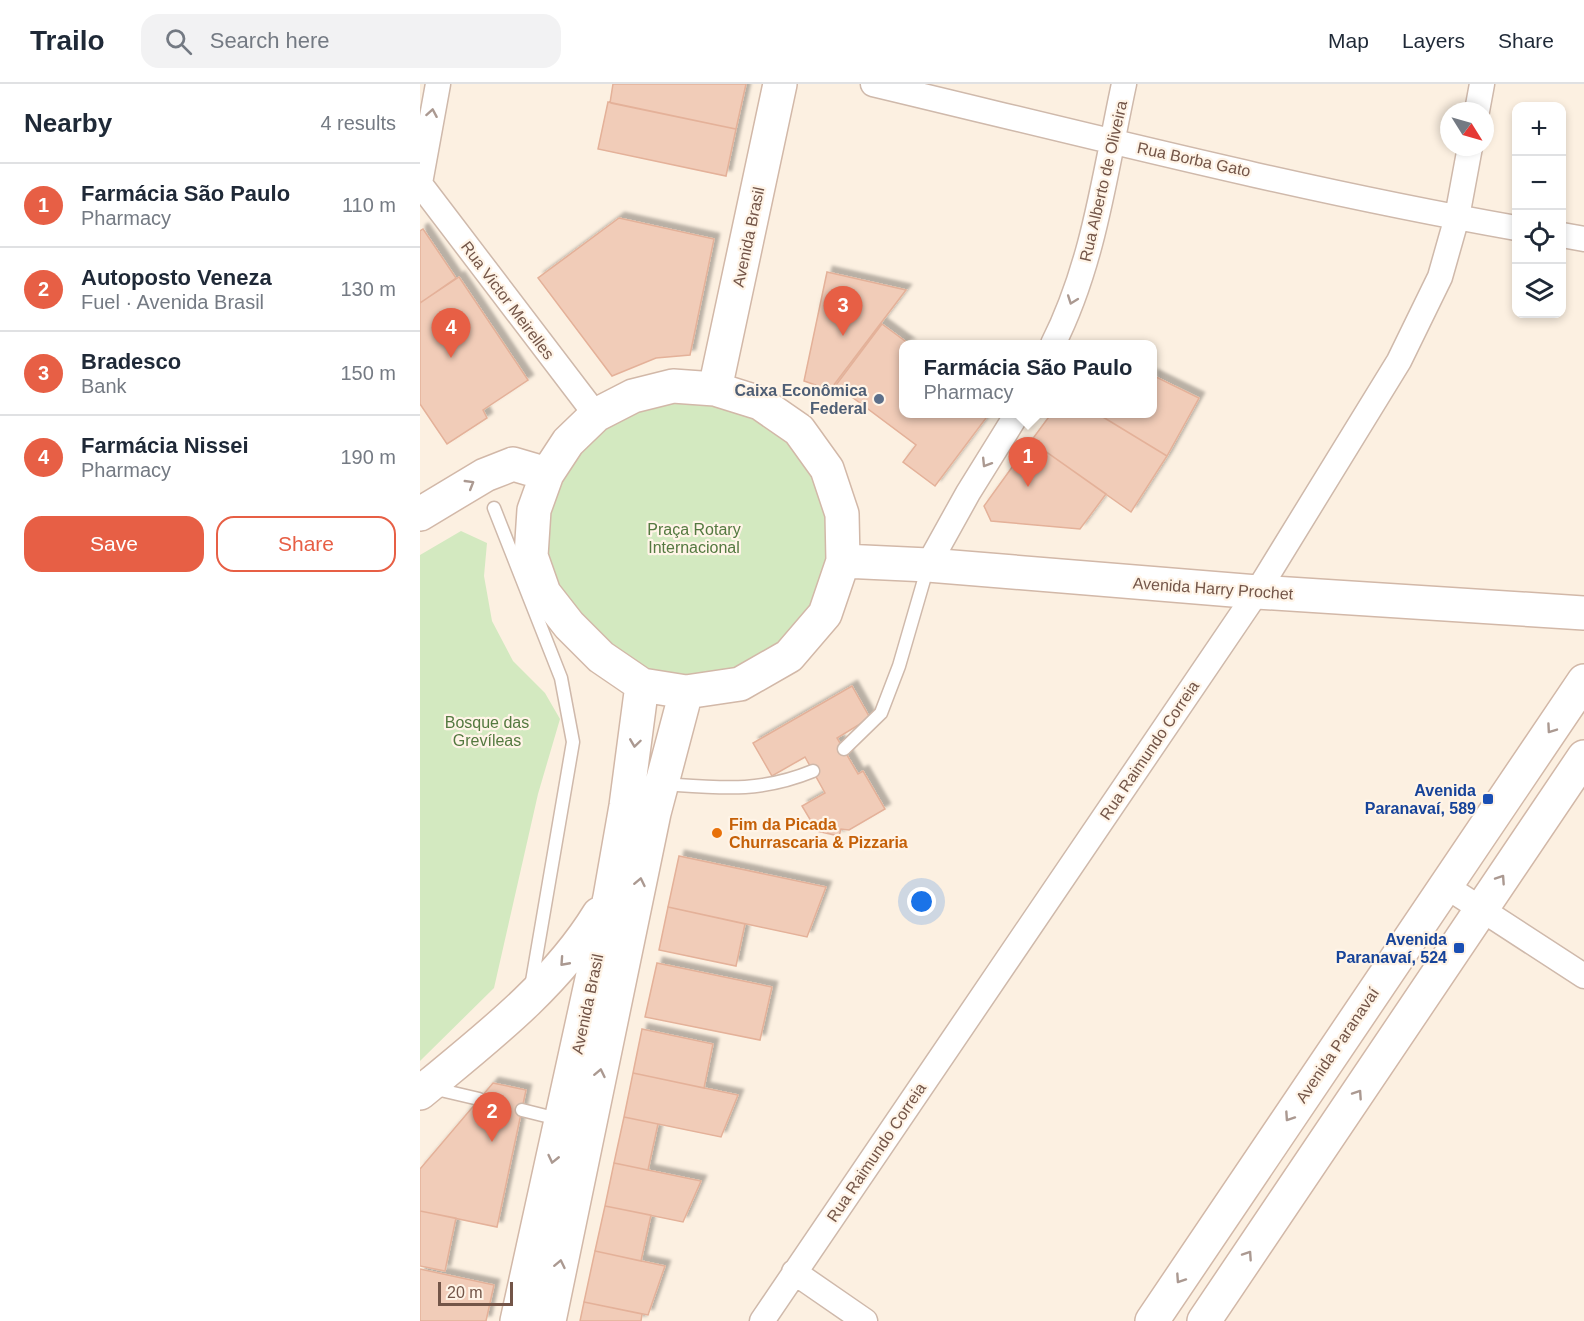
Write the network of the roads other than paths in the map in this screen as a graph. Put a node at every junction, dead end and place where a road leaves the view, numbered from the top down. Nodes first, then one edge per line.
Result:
1 (438, 84) edge
2 (780, 84) edge
3 (873, 84) edge
4 (1124, 84) edge
5 (1482, 84) edge
6 (1479, 102) edge
7 (1112, 141) junction
8 (1468, 156) edge
9 (420, 183) edge
10 (1457, 217) junction
11 (1512, 227) edge
12 (1566, 237) edge
13 (1584, 239) edge
14 (1055, 340) edge
15 (715, 389) junction
16 (596, 415) junction
17 (1015, 418) edge
18 (547, 474) junction
19 (494, 508) dead end
20 (420, 514) edge
21 (843, 561) junction
22 (928, 565) junction
23 (537, 572) junction
24 (1257, 592) junction
25 (534, 609) junction
26 (1584, 613) edge
27 (1584, 681) edge
28 (642, 685) junction
29 (686, 692) junction
30 (844, 749) dead end
31 (1584, 757) edge
32 (813, 771) dead end
33 (662, 784) junction
34 (1444, 885) junction
35 (609, 897) junction
36 (1482, 907) junction
37 (1584, 976) edge
38 (530, 997) junction
39 (424, 1090) edge
40 (479, 1100) dead end
41 (522, 1110) dead end
42 (562, 1120) junction
43 (795, 1272) junction
44 (517, 1321) edge
45 (549, 1321) edge
46 (762, 1321) edge
47 (865, 1321) edge
48 (1152, 1321) edge
49 (1204, 1321) edge

9 -> 1 street
2 - 15 main road, Avenida Brasil
3 - 7 street, Rua Borba Gato
4 - 7 street, Rua Alberto de Oliveira
5 - 6 street
7 - 10 street, Rua Borba Gato
7 -> 14 street, Rua Alberto de Oliveira
8 - 10 street, Rua Raimundo Correia
9 - 16 street, Rua Victor Meirelles
10 - 11 street, Rua Borba Gato
10 - 24 street, Rua Raimundo Correia
12 - 13 street
15 - 16 main road
15 - 21 main road
16 - 18 main road
17 -> 22 street
20 -> 18 main road
18 - 23 main road
19 - 25 lane
21 - 22 main road, Avenida Harry Prochet
21 - 29 main road
22 - 24 main road, Avenida Harry Prochet
22 - 30 lane
23 - 25 lane
23 - 28 main road
24 - 26 main road, Avenida Harry Prochet
24 - 43 street, Rua Raimundo Correia
25 - 38 lane
27 -> 34 main road, Avenida Paranavaí
28 - 29 main road
28 -> 35 main road, Avenida Brasil
29 - 33 main road, Avenida Brasil
36 -> 31 main road
32 - 33 lane
45 -> 33 main road, Avenida Brasil
34 - 36 street
34 -> 48 main road, Avenida Paranavaí
35 -> 38 main road
35 - 42 main road, Avenida Brasil
36 - 37 street
49 -> 36 main road
38 - 39 main road
39 - 40 lane
41 - 42 lane
42 -> 44 main road, Avenida Brasil
43 - 46 street, Rua Raimundo Correia
43 - 47 street

